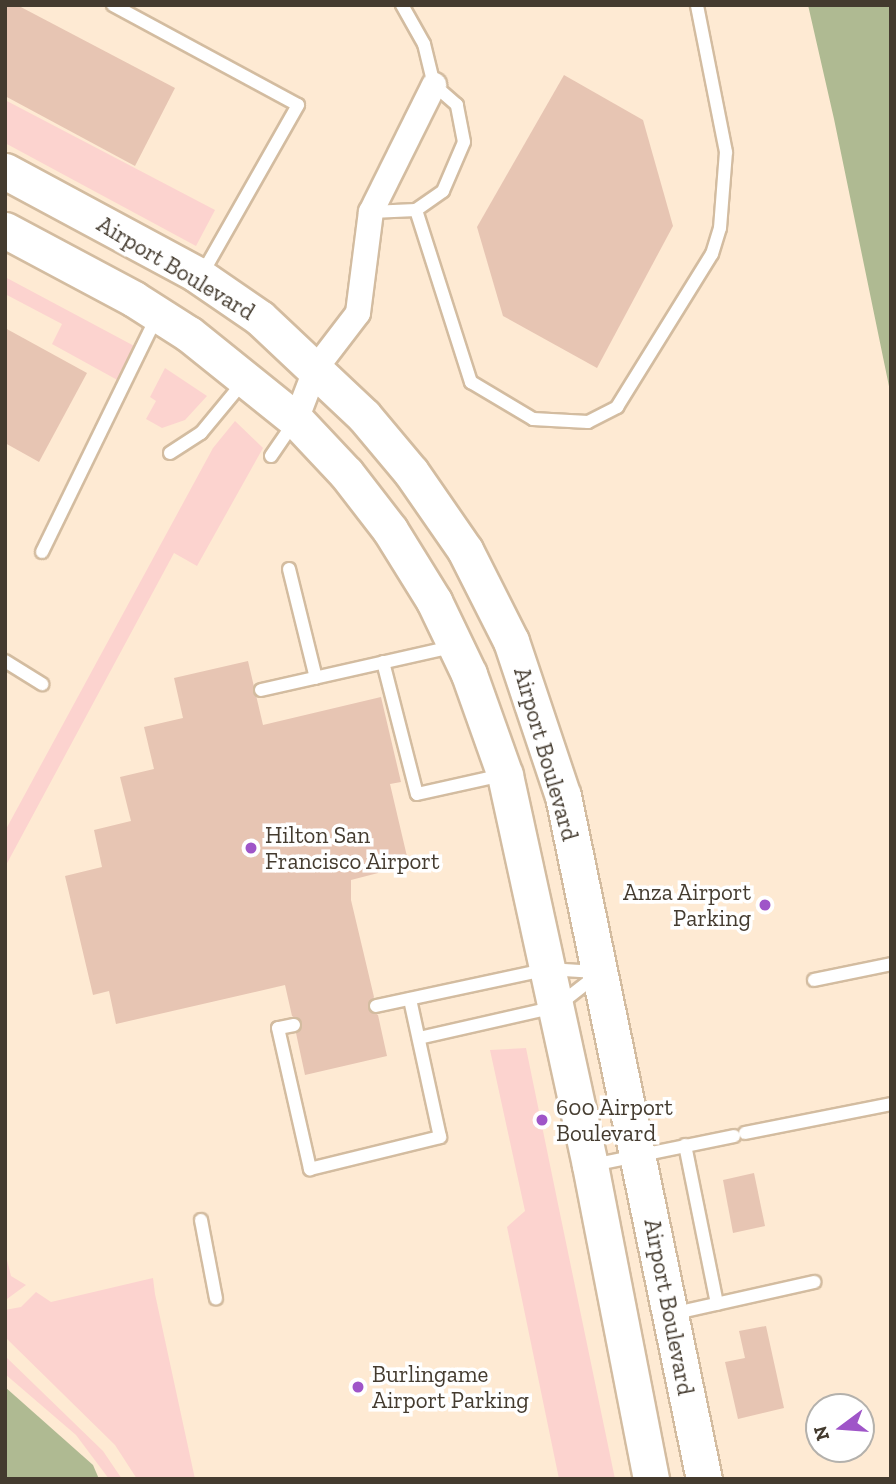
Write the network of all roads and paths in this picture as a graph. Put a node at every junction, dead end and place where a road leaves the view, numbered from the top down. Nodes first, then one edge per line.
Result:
1 (113, 5) edge
2 (402, 5) edge
3 (697, 5) edge
4 (434, 85) junction
5 (5, 171) edge
6 (416, 210) junction
7 (371, 212) junction
8 (5, 230) edge
9 (200, 277) junction
10 (158, 314) junction
11 (316, 368) junction
12 (247, 378) junction
13 (296, 420) junction
14 (170, 453) dead end
15 (271, 456) dead end
16 (42, 552) dead end
17 (289, 569) dead end
18 (456, 646) junction
19 (5, 661) edge
20 (383, 662) junction
21 (316, 678) junction
22 (42, 684) dead end
23 (261, 690) dead end
24 (505, 775) junction
25 (891, 964) edge
26 (548, 969) junction
27 (599, 973) junction
28 (814, 980) dead end
29 (410, 999) junction
30 (376, 1006) dead end
31 (556, 1007) junction
32 (294, 1025) dead end
33 (419, 1038) junction
34 (891, 1104) edge
35 (685, 1145) junction
36 (639, 1155) junction
37 (590, 1165) junction
38 (201, 1220) dead end
39 (814, 1282) dead end
40 (216, 1299) dead end
41 (717, 1304) junction
42 (670, 1315) junction
43 (621, 1326) junction
44 (651, 1479) edge
45 (704, 1479) edge

1 - 9 lane
2 - 4 lane
3 - 6 lane
4 - 6 lane
4 - 7 street
5 - 9 main road, Airport Boulevard
6 - 7 lane
7 - 11 street
8 - 10 main road, Airport Boulevard
9 - 11 main road, Airport Boulevard
10 - 12 main road, Airport Boulevard
10 - 16 lane
11 - 13 street
11 - 27 main road, Airport Boulevard
12 - 13 main road, Airport Boulevard
12 - 14 lane
13 - 15 lane
13 - 18 main road, Airport Boulevard
17 - 21 lane
18 - 20 lane
18 - 24 main road, Airport Boulevard
19 - 22 lane
20 - 21 lane
20 - 24 lane
21 - 23 lane
24 - 26 main road, Airport Boulevard
25 - 28 lane
26 - 27 lane
26 - 29 lane
26 - 31 main road, Airport Boulevard
27 - 31 lane
27 - 36 main road, Airport Boulevard
29 - 30 lane
29 - 33 lane
31 - 33 lane
31 - 37 main road, Airport Boulevard
32 - 33 lane
34 - 35 lane
35 - 36 lane
35 - 41 lane
36 - 37 lane
36 - 42 main road, Airport Boulevard
37 - 43 main road, Airport Boulevard
38 - 40 lane
39 - 41 lane
41 - 42 lane
42 - 43 main road
42 - 45 main road, Airport Boulevard
43 - 44 main road, Airport Boulevard

